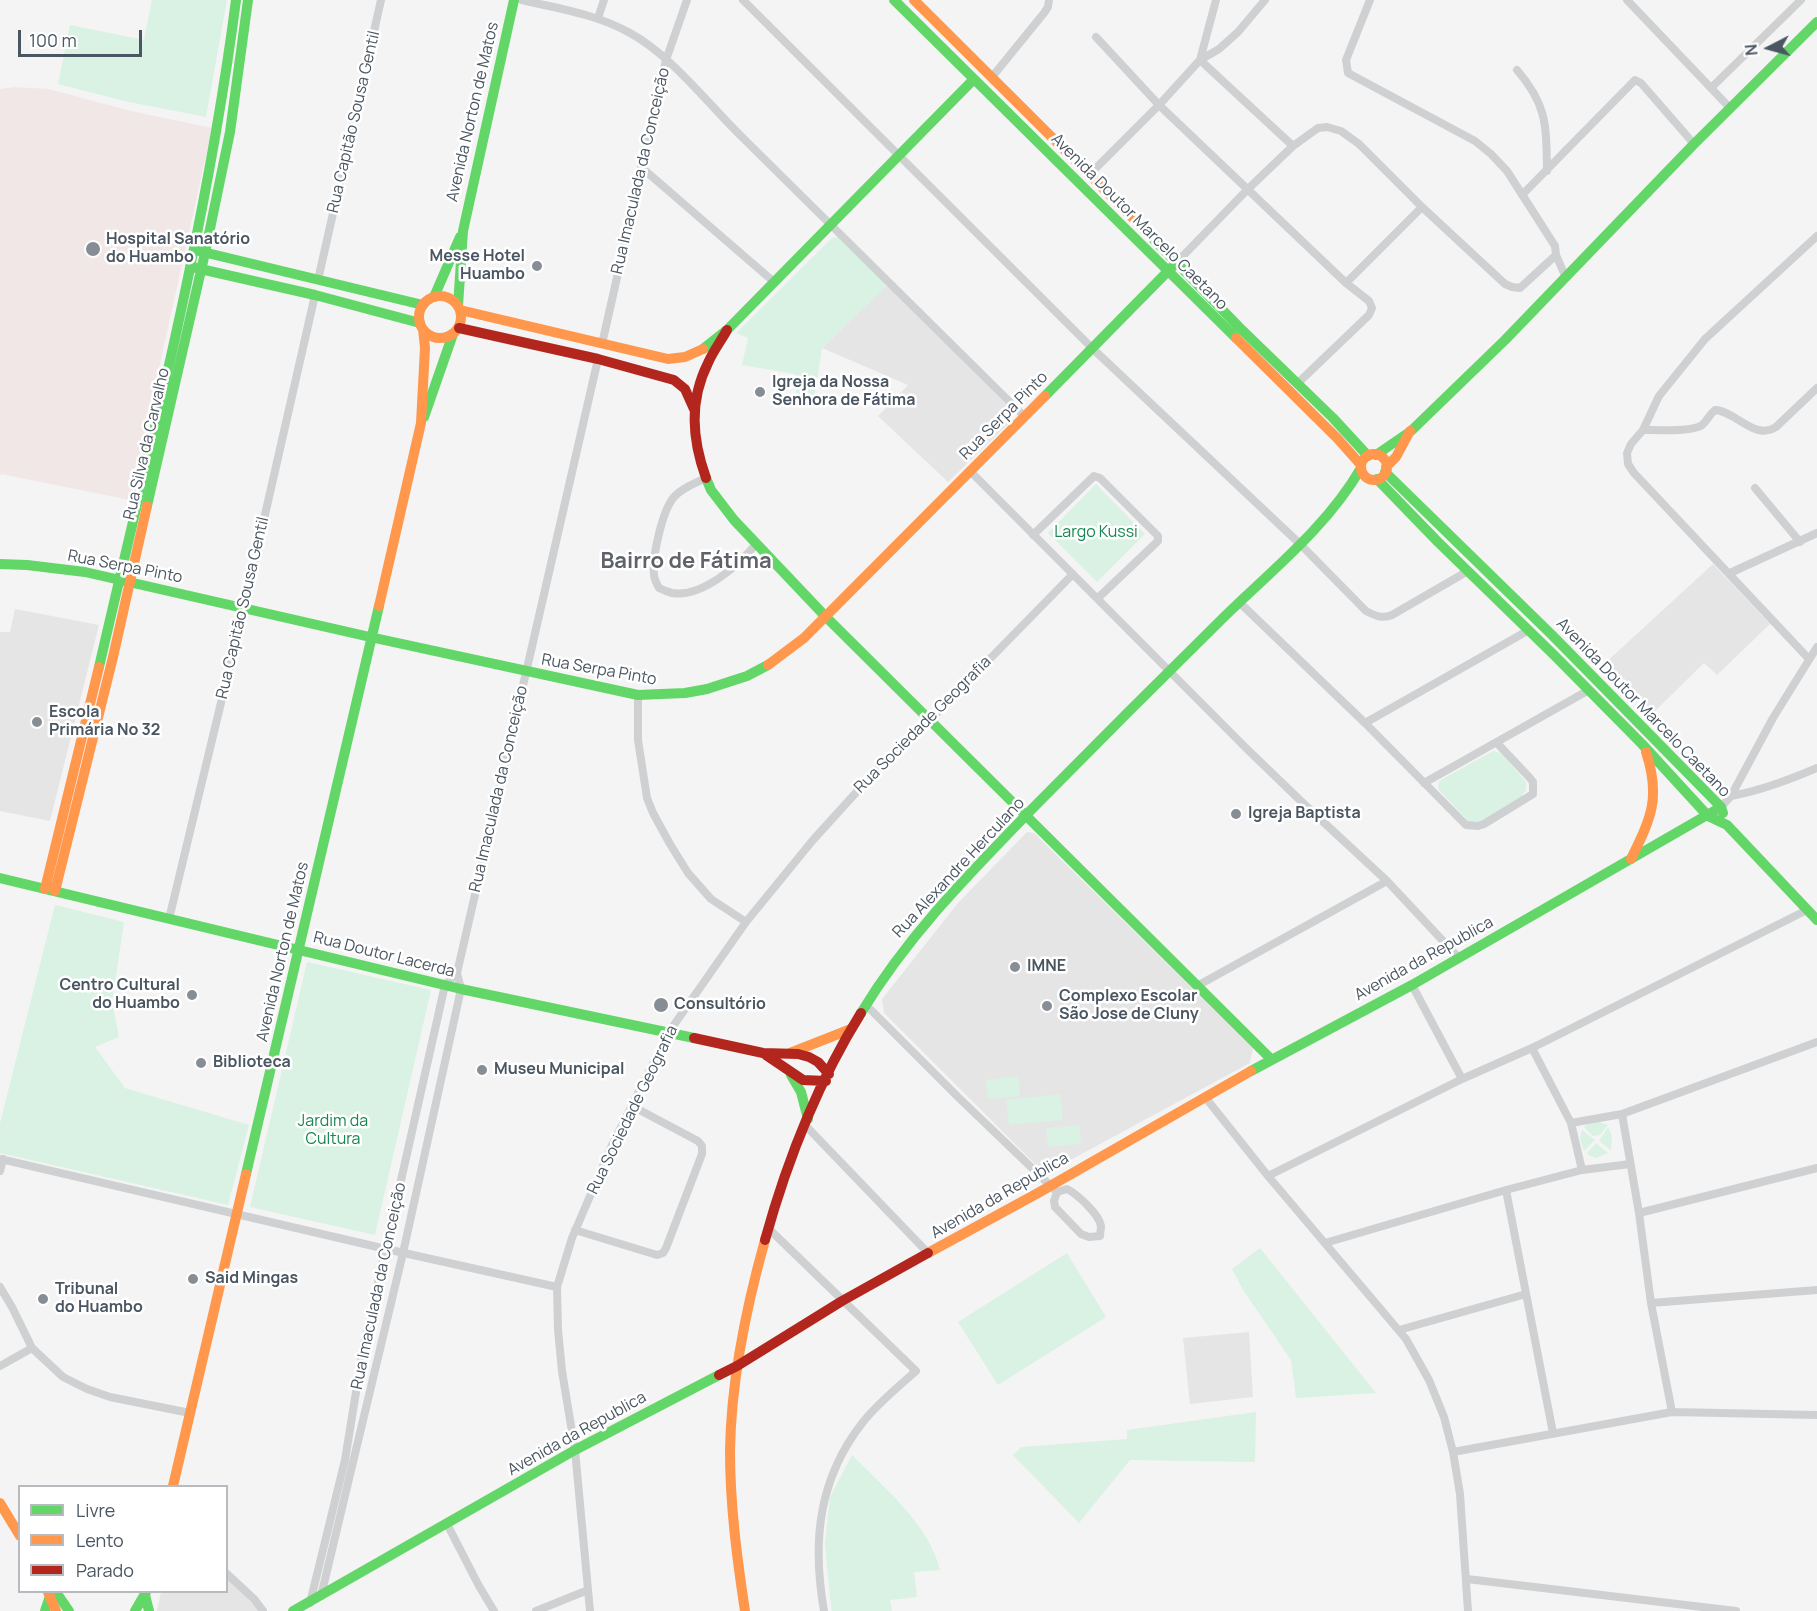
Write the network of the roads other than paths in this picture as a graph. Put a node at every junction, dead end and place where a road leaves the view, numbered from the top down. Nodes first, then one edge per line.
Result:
1 (248, 0) edge
2 (381, 0) edge
3 (514, 0) edge
4 (522, 0) edge
5 (604, 0) edge
6 (687, 0) edge
7 (743, 0) edge
8 (894, 0) edge
9 (914, 0) edge
10 (1049, 0) edge
11 (1216, 0) edge
12 (1265, 0) edge
13 (1370, 0) edge
14 (1627, 0) edge
15 (1801, 0) edge
16 (235, 6) edge
17 (246, 14) junction
18 (598, 18) junction
19 (1817, 22) edge
20 (1096, 37) dead end
21 (666, 60) junction
22 (1200, 60) junction
23 (1517, 70) dead end
24 (992, 77) junction
25 (974, 79) junction
26 (225, 81) junction
27 (238, 84) junction
28 (1711, 88) junction
29 (1159, 105) junction
30 (1730, 108) junction
31 (1694, 144) junction
32 (1293, 146) junction
33 (898, 156) junction
34 (641, 167) junction
35 (1547, 171) junction
36 (1089, 175) junction
37 (1248, 189) junction
38 (1522, 195) junction
39 (1422, 207) junction
40 (832, 224) junction
41 (462, 231) junction
42 (1817, 236) edge
43 (193, 250) junction
44 (205, 253) junction
45 (1556, 255) junction
46 (1178, 262) junction
47 (196, 268) junction
48 (1168, 272) junction
49 (1566, 278) junction
50 (318, 280) junction
51 (774, 282) junction
52 (1346, 283) junction
53 (315, 295) junction
54 (434, 297) junction
55 (423, 305) junction
56 (459, 308) junction
57 (422, 326) junction
58 (727, 330) junction
59 (456, 331) junction
60 (602, 344) junction
61 (1092, 348) junction
62 (598, 359) junction
63 (1299, 382) junction
64 (1816, 393) edge
65 (694, 410) junction
66 (1024, 416) junction
67 (421, 423) junction
68 (1643, 430) junction
69 (1411, 431) junction
70 (151, 436) junction
71 (163, 439) junction
72 (1372, 455) junction
73 (1361, 467) junction
74 (970, 471) junction
75 (1381, 474) junction
76 (706, 478) junction
77 (1755, 488) dead end
78 (1351, 489) junction
79 (133, 518) junction
80 (145, 522) junction
81 (1817, 533) edge
82 (1033, 535) junction
83 (1800, 542) junction
84 (756, 544) junction
85 (1300, 544) junction
86 (0, 564) edge
87 (1468, 571) junction
88 (1730, 573) junction
89 (1073, 574) junction
90 (118, 579) junction
91 (130, 582) junction
92 (1098, 598) junction
93 (1239, 602) junction
94 (244, 607) junction
95 (825, 616) junction
96 (1529, 630) junction
97 (370, 637) junction
98 (1817, 647) edge
99 (107, 656) junction
100 (1809, 659) junction
101 (1169, 671) junction
102 (526, 672) junction
103 (1589, 690) junction
104 (638, 695) junction
105 (930, 720) junction
106 (1365, 723) junction
107 (1497, 743) junction
108 (1642, 744) junction
109 (1817, 768) edge
110 (1424, 783) junction
111 (1731, 796) junction
112 (1721, 807) junction
113 (1708, 816) junction
114 (1026, 817) junction
115 (1726, 825) junction
116 (1630, 860) junction
117 (0, 878) edge
118 (1387, 881) junction
119 (50, 890) junction
120 (1808, 910) junction
121 (169, 919) junction
122 (1817, 920) edge
123 (746, 922) junction
124 (299, 950) junction
125 (1459, 958) junction
126 (457, 973) junction
127 (446, 985) junction
128 (1197, 986) junction
129 (1412, 986) junction
130 (461, 989) junction
131 (866, 1005) junction
132 (851, 1029) junction
133 (669, 1032) junction
134 (1817, 1042) edge
135 (1532, 1048) junction
136 (763, 1053) junction
137 (785, 1054) junction
138 (1271, 1059) junction
139 (785, 1067) junction
140 (827, 1077) junction
141 (424, 1079) junction
142 (1462, 1079) junction
143 (440, 1083) junction
144 (1205, 1097) junction
145 (632, 1106) junction
146 (1622, 1114) junction
147 (807, 1122) junction
148 (1571, 1123) junction
149 (1, 1159) edge
150 (1630, 1164) junction
151 (1817, 1168) edge
152 (1582, 1170) junction
153 (0, 1171) edge
154 (402, 1175) junction
155 (1268, 1176) junction
156 (419, 1178) junction
157 (1054, 1188) junction
158 (1506, 1190) junction
159 (1639, 1213) junction
160 (237, 1215) junction
161 (768, 1228) junction
162 (575, 1230) junction
163 (1325, 1242) junction
164 (386, 1250) junction
165 (403, 1253) junction
166 (929, 1254) junction
167 (557, 1287) junction
168 (0, 1289) edge
169 (1817, 1290) edge
170 (1526, 1294) junction
171 (842, 1301) junction
172 (1651, 1303) junction
173 (1399, 1330) junction
174 (32, 1348) junction
175 (363, 1349) junction
176 (378, 1352) junction
177 (0, 1366) edge
178 (737, 1366) junction
179 (1672, 1412) junction
180 (190, 1413) junction
181 (1817, 1415) edge
182 (1552, 1432) junction
183 (575, 1450) junction
184 (1453, 1452) junction
185 (173, 1485) edge
186 (0, 1503) edge
187 (447, 1524) junction
188 (18, 1533) edge
189 (228, 1575) edge
190 (1467, 1580) junction
191 (588, 1590) junction
192 (51, 1593) edge
193 (145, 1594) edge
194 (321, 1596) junction
195 (310, 1603) junction
196 (45, 1611) edge
197 (56, 1611) edge
198 (69, 1611) edge
199 (135, 1611) edge
200 (149, 1611) edge
201 (263, 1611) edge
202 (293, 1611) edge
203 (494, 1611) edge
204 (536, 1611) edge
205 (590, 1611) edge
206 (745, 1611) edge
207 (824, 1611) edge
208 (1468, 1611) edge
209 (1736, 1611) edge

1 - 17 street, Rua Silva da Carvalho
2 - 50 street, Rua Capitão Sousa Gentil
3 - 41 street, Avenida Norton de Matos
4 - 18 street
5 - 18 street
6 - 21 street, Rua Imaculada da Conceição
7 - 33 street
8 - 25 street, Avenida Doutor Marcelo Caetano
9 - 24 street, Avenida Doutor Marcelo Caetano
10 - 24 street
11 - 22 street
12 - 22 street
13 - 38 street
14 - 28 street
15 - 28 street
16 - 17 street
16 - 26 street, Rua Silva da Carvalho
17 - 27 street, Rua Silva da Carvalho
18 - 21 street
19 - 30 street
20 - 29 street
21 - 34 street, Rua Imaculada da Conceição
21 - 40 street
22 - 29 street
22 - 32 street
23 - 35 street
24 - 36 street, Avenida Doutor Marcelo Caetano
25 - 33 street
25 - 48 street, Avenida Doutor Marcelo Caetano
26 - 27 street
26 - 43 street, Rua Silva da Carvalho
27 - 44 street, Rua Silva da Carvalho
28 - 30 street
29 - 36 street
29 - 37 street
30 - 31 street
31 - 35 street
31 - 49 street
32 - 37 street
32 - 39 street
33 - 40 street
33 - 61 street
34 - 51 street
34 - 60 street, Rua Imaculada da Conceição
35 - 38 street
36 - 46 street, Avenida Doutor Marcelo Caetano
37 - 46 street
37 - 52 street
38 - 45 street
39 - 45 street
39 - 52 street
40 - 51 street
40 - 66 street
41 - 54 street, Avenida Norton de Matos
41 - 56 street, Avenida Norton de Matos
42 - 68 street
43 - 44 street
43 - 47 street, Rua Silva da Carvalho
44 - 47 street, Rua Silva da Carvalho
44 - 50 street
45 - 49 street
46 - 48 street, Rua Serpa Pinto
46 - 63 street, Avenida Doutor Marcelo Caetano
47 - 53 street
47 - 70 street, Rua Silva da Carvalho
47 - 71 street, Rua Silva da Carvalho
48 - 61 street, Rua Serpa Pinto
48 - 73 street, Avenida Doutor Marcelo Caetano
49 - 69 street
50 - 55 street
51 - 58 street
52 - 63 street
53 - 57 street
53 - 94 street, Rua Capitão Sousa Gentil
54 - 55 street
54 - 56 street
55 - 57 street
56 - 59 street
56 - 60 street
57 - 59 street
57 - 67 street, Avenida Norton de Matos
58 - 60 street
58 - 65 street
59 - 62 street
59 - 67 street, Avenida Norton de Matos
61 - 66 street, Rua Serpa Pinto
61 - 85 street
62 - 65 street
62 - 102 street, Rua Imaculada da Conceição
63 - 72 street, Avenida Doutor Marcelo Caetano
64 - 68 street
65 - 76 street
66 - 74 street, Rua Serpa Pinto
67 - 97 street, Avenida Norton de Matos
68 - 88 street
69 - 72 street
69 - 75 street
70 - 71 street
70 - 79 street, Rua Silva da Carvalho
71 - 80 street, Rua Silva da Carvalho
72 - 73 street
72 - 75 street, Avenida Doutor Marcelo Caetano
73 - 75 street, Avenida Doutor Marcelo Caetano
73 - 78 street, Rua Alexandre Herculano
74 - 82 street
74 - 95 street, Rua Serpa Pinto
75 - 78 street, Rua Alexandre Herculano
75 - 87 street, Avenida Doutor Marcelo Caetano
75 - 112 street, Avenida Doutor Marcelo Caetano
76 - 84 street
76 - 84 street
77 - 83 street
78 - 85 street, Rua Alexandre Herculano
79 - 80 street
79 - 90 street, Rua Silva da Carvalho
80 - 91 street, Rua Silva da Carvalho
81 - 83 street
82 - 89 street
82 - 92 street
83 - 88 street
84 - 95 street
85 - 87 street
85 - 93 street, Rua Alexandre Herculano
86 - 90 street, Rua Serpa Pinto
87 - 96 street, Avenida Doutor Marcelo Caetano
88 - 100 street
89 - 92 street
89 - 105 street, Rua Sociedade Geografia
90 - 91 street, Rua Serpa Pinto
90 - 99 street, Rua Silva da Carvalho
91 - 94 street, Rua Serpa Pinto
91 - 99 street, Rua Silva da Carvalho
92 - 101 street
93 - 101 street, Rua Alexandre Herculano
93 - 106 street
94 - 97 street, Rua Serpa Pinto
94 - 121 street, Rua Capitão Sousa Gentil
95 - 104 street, Rua Serpa Pinto
95 - 105 street
96 - 103 street, Avenida Doutor Marcelo Caetano
96 - 106 street
97 - 102 street, Rua Serpa Pinto
97 - 124 street, Avenida Norton de Matos
98 - 100 street
99 - 119 street, Rua Silva da Carvalho
100 - 111 street
101 - 114 street, Rua Alexandre Herculano
101 - 118 street
102 - 104 street, Rua Serpa Pinto
102 - 126 street, Rua Imaculada da Conceição
103 - 107 street
103 - 108 street, Avenida Doutor Marcelo Caetano
104 - 123 street
105 - 114 street
105 - 123 street, Rua Sociedade Geografia
106 - 110 street
107 - 110 street
107 - 110 street
108 - 113 street, Avenida Doutor Marcelo Caetano
108 - 116 street
109 - 111 street
111 - 112 street
112 - 113 street, Avenida da Republica
112 - 115 street, Avenida Doutor Marcelo Caetano
113 - 115 street, Avenida Doutor Marcelo Caetano
113 - 116 street, Avenida da Republica
114 - 128 street
114 - 131 street, Rua Alexandre Herculano
115 - 120 street
116 - 125 street, Avenida da Republica
117 - 119 street, Rua Doutor Lacerda
118 - 125 street
118 - 128 street
119 - 121 street, Rua Doutor Lacerda
120 - 122 street
120 - 135 street
121 - 124 street, Rua Doutor Lacerda
123 - 133 street, Rua Sociedade Geografia
124 - 127 street, Rua Doutor Lacerda
124 - 160 street, Avenida Norton de Matos
125 - 129 street, Avenida da Republica
126 - 127 street, Rua Imaculada da Conceição
126 - 130 street, Rua Imaculada da Conceição
127 - 130 street, Rua Doutor Lacerda
127 - 141 street, Rua Imaculada da Conceição
128 - 138 street
129 - 138 street, Avenida da Republica
129 - 142 street
130 - 133 street, Rua Doutor Lacerda
130 - 143 street, Rua Imaculada da Conceição
131 - 132 street, Rua Alexandre Herculano
131 - 157 street
132 - 137 street
132 - 140 street, Rua Alexandre Herculano
133 - 136 street, Rua Doutor Lacerda
133 - 145 street, Rua Sociedade Geografia
134 - 146 street
135 - 142 street
135 - 148 street
136 - 137 street, Rua Doutor Lacerda
136 - 139 street, Rua Doutor Lacerda
137 - 140 street, Rua Doutor Lacerda
138 - 144 street, Avenida da Republica
139 - 140 street, Rua Doutor Lacerda
139 - 147 street
140 - 147 street, Rua Alexandre Herculano
141 - 143 street
141 - 154 street, Rua Imaculada da Conceição
142 - 155 street
143 - 156 street, Rua Imaculada da Conceição
144 - 155 street
144 - 157 street, Avenida da Republica
145 - 162 street, Rua Sociedade Geografia
145 - 162 street
146 - 148 street
146 - 150 street
147 - 161 street, Rua Alexandre Herculano
147 - 166 street
148 - 152 street
149 - 153 street
149 - 160 street
150 - 152 street
150 - 159 street
151 - 159 street
152 - 158 street
154 - 156 street
154 - 164 street, Rua Imaculada da Conceição
155 - 163 street
156 - 165 street, Rua Imaculada da Conceição
157 - 157 street
157 - 166 street, Avenida da Republica
158 - 163 street
158 - 170 street
159 - 172 street
160 - 164 street
160 - 180 street, Avenida Norton de Matos
161 - 171 street
161 - 178 street, Rua Alexandre Herculano
162 - 167 street, Rua Sociedade Geografia
163 - 173 street
164 - 165 street
164 - 175 street, Rua Imaculada da Conceição
165 - 167 street
165 - 176 street, Rua Imaculada da Conceição
166 - 171 street, Avenida da Republica
167 - 183 street, Rua Sociedade Geografia
168 - 174 street
169 - 172 street
170 - 173 street
170 - 182 street
171 - 178 street, Avenida da Republica
171 - 207 street
172 - 179 street
173 - 184 street
174 - 177 street
174 - 180 street
175 - 176 street
175 - 195 street, Rua Imaculada da Conceição
176 - 194 street, Rua Imaculada da Conceição
178 - 183 street, Avenida da Republica
178 - 206 street, Rua Alexandre Herculano
179 - 181 street
179 - 182 street
180 - 185 street, Avenida Norton de Matos
182 - 184 street
183 - 187 street, Avenida da Republica
183 - 191 street, Rua Sociedade Geografia
184 - 190 street
186 - 188 street
187 - 194 street, Avenida da Republica
187 - 203 street
189 - 201 street
190 - 208 street
190 - 209 street
191 - 204 street
191 - 205 street, Rua Sociedade Geografia
192 - 196 street
192 - 197 street
192 - 198 street
193 - 199 street
193 - 200 street
194 - 195 street, Avenida da Republica
195 - 202 street, Avenida da Republica

